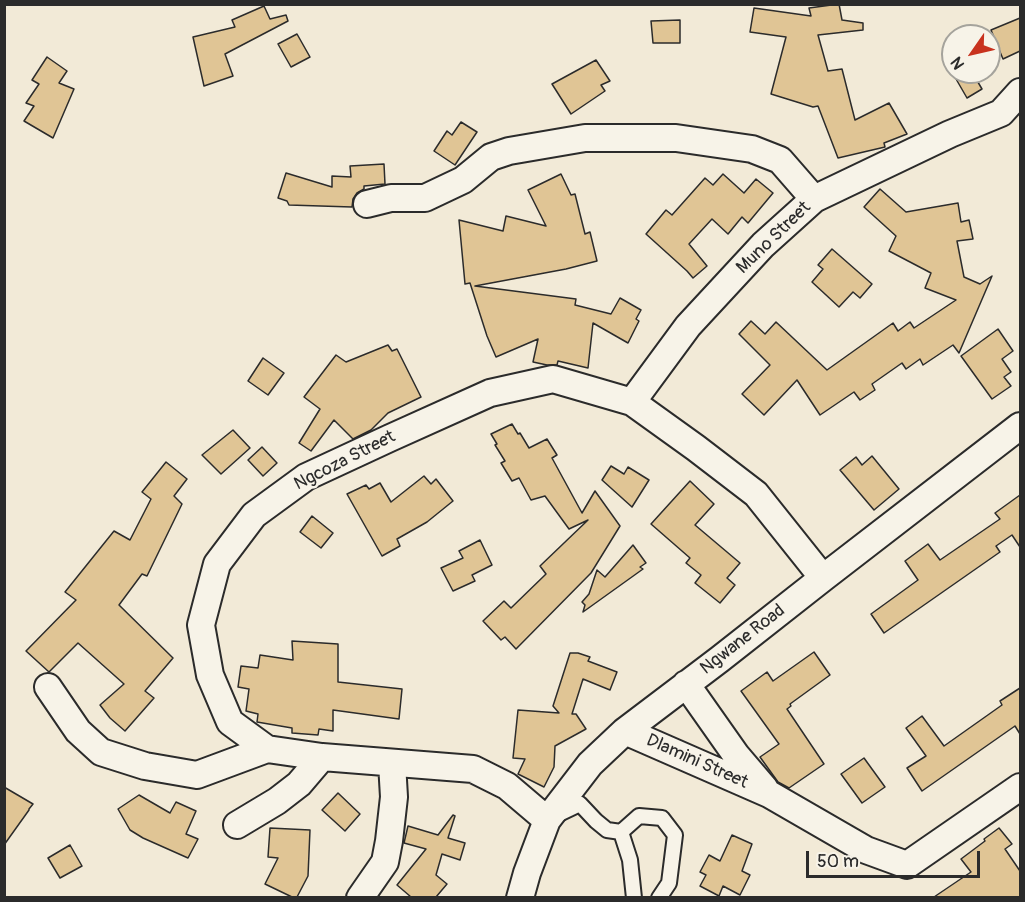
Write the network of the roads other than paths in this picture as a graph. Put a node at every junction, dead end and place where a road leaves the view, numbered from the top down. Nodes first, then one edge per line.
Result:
1 (1020, 92) edge
2 (814, 199) junction
3 (367, 204) dead end
4 (632, 402) junction
5 (1020, 426) edge
6 (823, 578) junction
7 (686, 684) junction
8 (48, 687) dead end
9 (625, 731) junction
10 (267, 749) junction
11 (322, 757) junction
12 (392, 763) junction
13 (1020, 787) edge
14 (769, 794) junction
15 (547, 820) junction
16 (237, 825) dead end
17 (621, 832) junction
18 (360, 897) edge
19 (520, 897) edge
20 (634, 897) edge
21 (659, 897) edge

1 - 2 street, Muno Street
2 - 3 street
2 - 4 street, Muno Street
4 - 6 street, Ngcoza Street
4 - 10 street, Ngcoza Street
5 - 6 street, Ngwane Road
6 - 7 street, Ngwane Road
7 - 9 street, Ngwane Road
7 - 14 street, Dlamini Street
8 - 10 street
9 - 14 street, Dlamini Street
9 - 15 street, Ngwane Road
10 - 11 street, Ngcoza Street
11 - 12 street, Ngcoza Street
11 - 16 street
12 - 15 street, Ngcoza Street
12 - 18 street
13 - 14 street, Dlamini Street
15 - 17 lane
15 - 19 street, Ngwane Road
17 - 20 lane
17 - 21 lane

